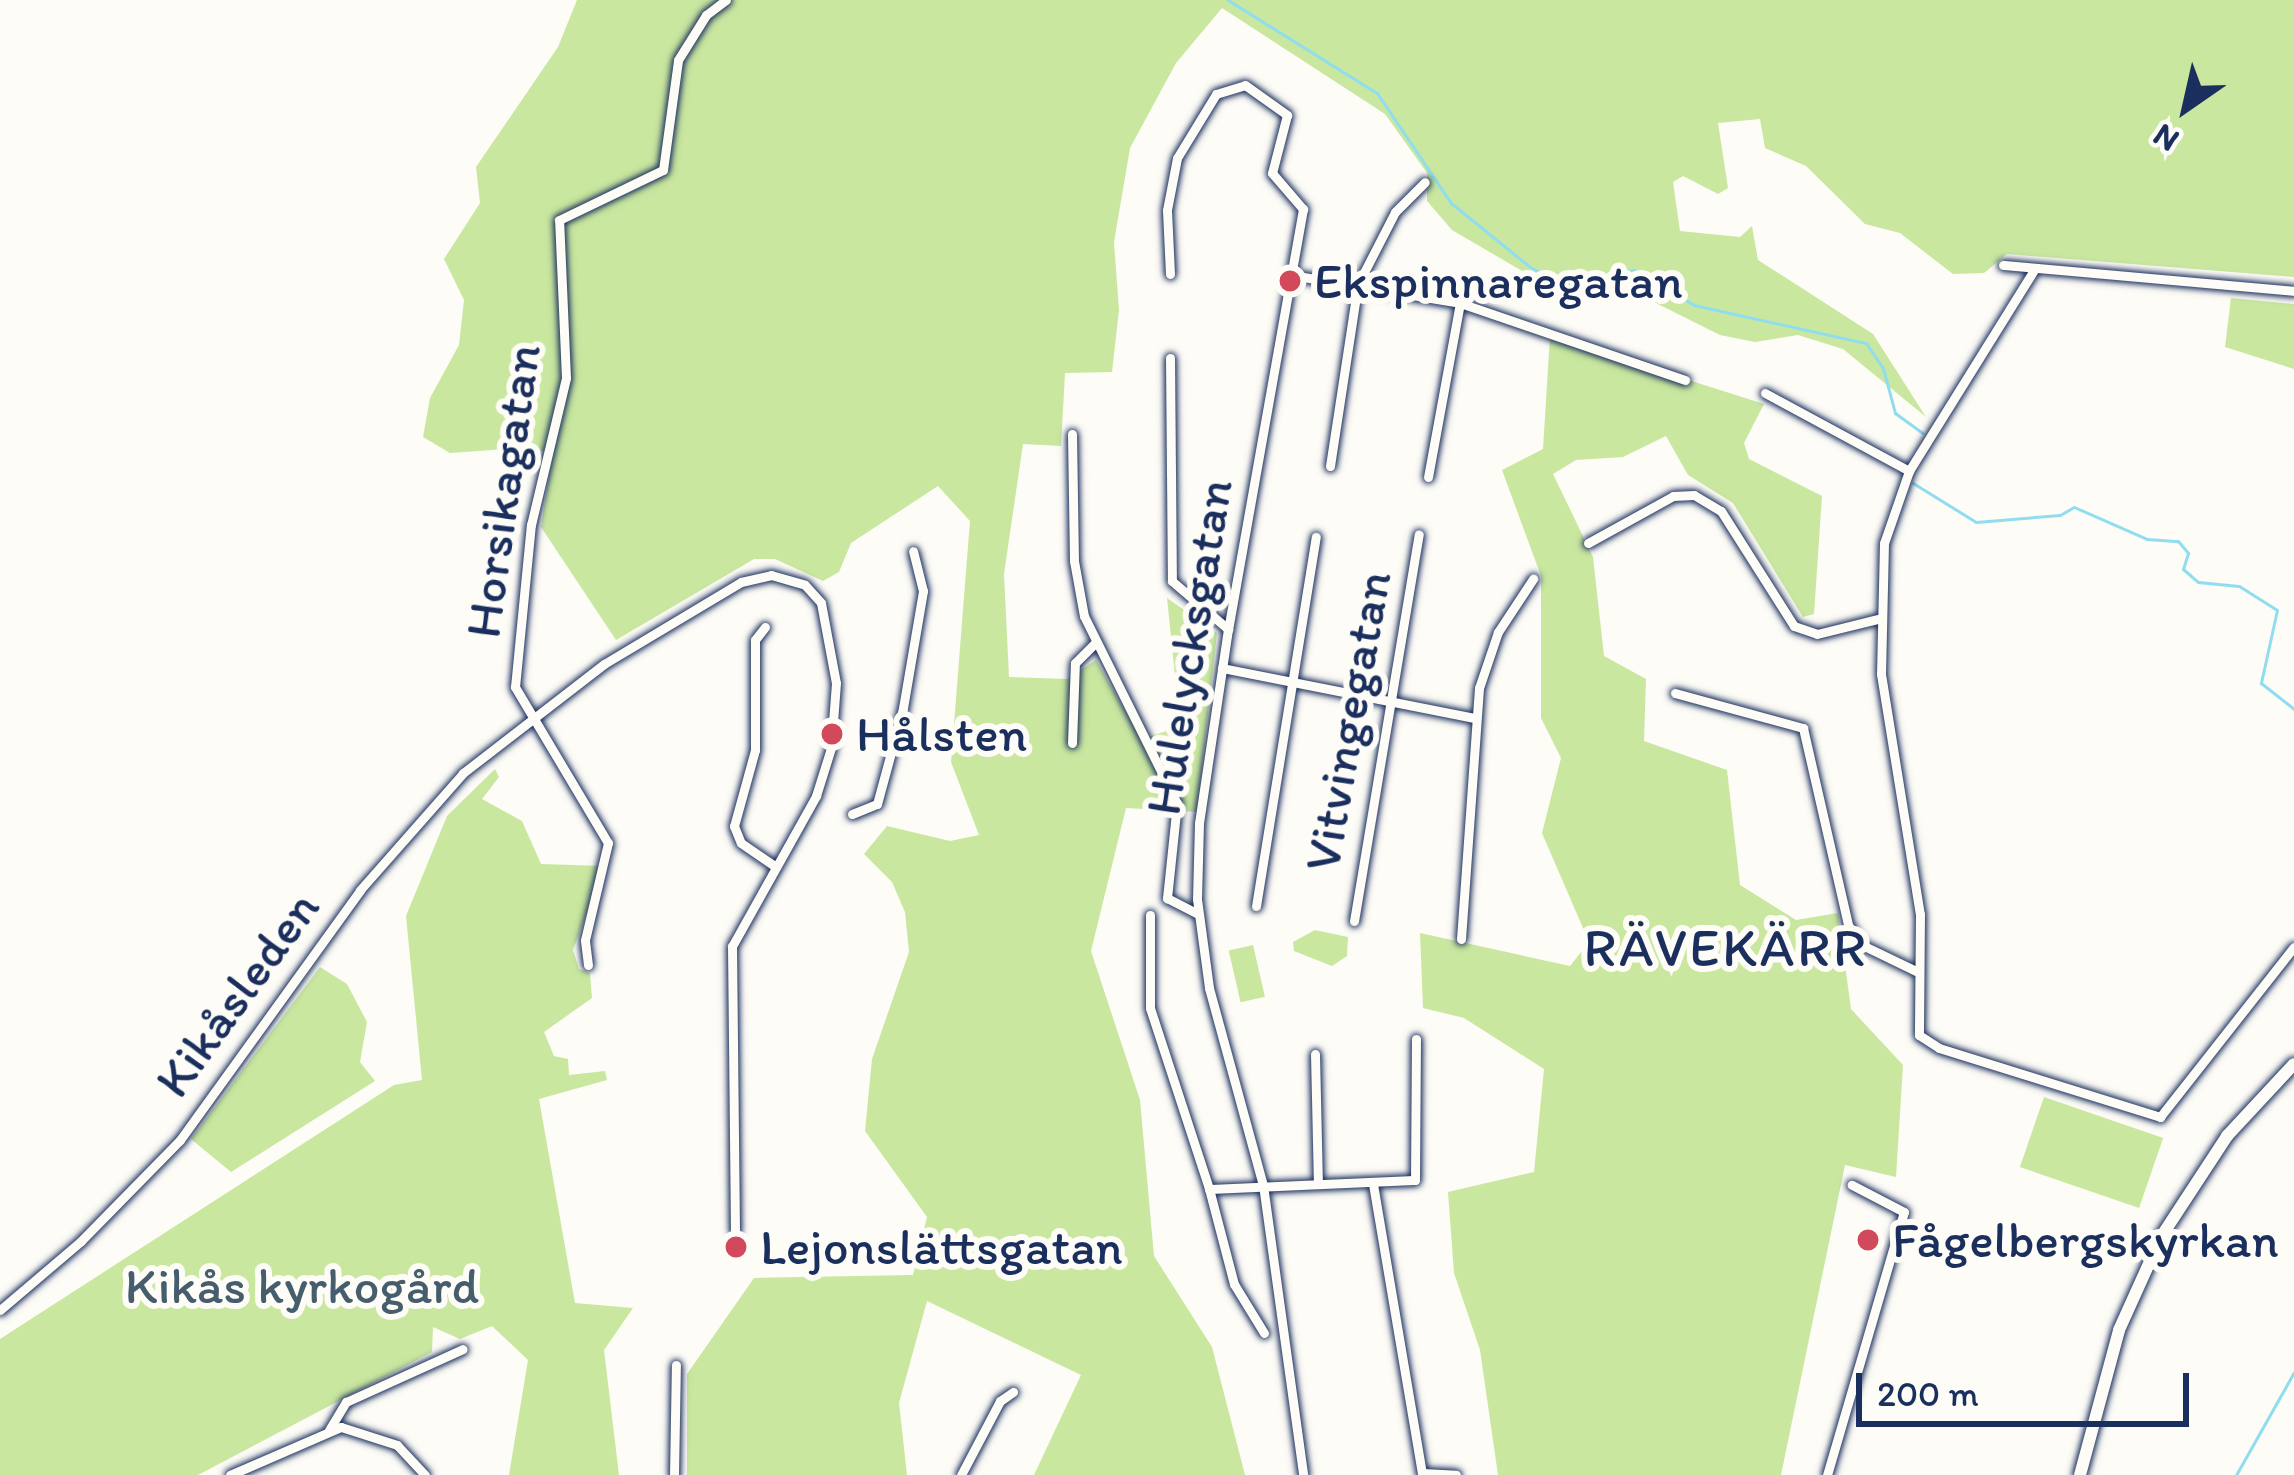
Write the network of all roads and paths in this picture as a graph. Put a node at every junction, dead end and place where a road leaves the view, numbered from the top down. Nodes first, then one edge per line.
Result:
1 (726, 0) edge
2 (1425, 182) dead end
3 (2003, 265) dead end
4 (2033, 270) junction
5 (1170, 274) dead end
6 (1291, 274) junction
7 (1358, 284) junction
8 (2294, 291) edge
9 (1460, 303) junction
10 (1171, 358) dead end
11 (1685, 380) dead end
12 (1765, 393) dead end
13 (1072, 434) dead end
14 (1330, 466) dead end
15 (1909, 471) junction
16 (1428, 477) dead end
17 (1419, 534) dead end
18 (1316, 537) dead end
19 (1588, 543) dead end
20 (913, 551) dead end
21 (1533, 579) dead end
22 (1878, 619) junction
23 (765, 627) dead end
24 (1228, 629) junction
25 (1096, 643) junction
26 (1222, 668) junction
27 (1294, 684) junction
28 (1675, 694) dead end
29 (1390, 703) junction
30 (529, 716) junction
31 (1475, 718) junction
32 (1072, 743) dead end
33 (852, 814) dead end
34 (776, 867) junction
35 (1256, 906) dead end
36 (1198, 914) junction
37 (1150, 915) dead end
38 (1354, 921) dead end
39 (1460, 939) dead end
40 (2294, 947) edge
41 (588, 965) dead end
42 (1918, 972) junction
43 (1416, 1039) dead end
44 (1315, 1054) dead end
45 (2294, 1064) edge
46 (1318, 1184) junction
47 (1372, 1184) junction
48 (1263, 1185) junction
49 (1852, 1185) dead end
50 (1209, 1189) junction
51 (735, 1232) dead end
52 (0, 1310) edge
53 (1264, 1333) dead end
54 (463, 1349) dead end
55 (676, 1365) dead end
56 (1012, 1392) dead end
57 (328, 1430) junction
58 (1422, 1474) edge
59 (230, 1475) edge
60 (425, 1475) edge
61 (674, 1475) edge
62 (961, 1475) edge
63 (1303, 1475) edge
64 (1456, 1475) edge
65 (1827, 1475) edge
66 (2080, 1475) edge

1 - 30 street, Horsikagatan
2 - 7 street
3 - 4 street
4 - 8 street
4 - 15 street
5 - 6 street, Hulelycksgatan
6 - 7 street
6 - 24 street, Hulelycksgatan
7 - 9 street
7 - 14 street
9 - 11 street
9 - 16 street
10 - 24 street
12 - 15 street
13 - 25 street
15 - 22 street
17 - 29 street, Vitvingegatan
18 - 27 street
19 - 22 street
20 - 33 street
21 - 31 street
22 - 42 street
23 - 34 street
24 - 26 street, Hulelycksgatan
25 - 32 street
25 - 36 street
26 - 27 street
26 - 36 street, Hulelycksgatan
27 - 29 street
27 - 35 street
28 - 42 street
29 - 31 street
29 - 38 street, Vitvingegatan
30 - 34 street
30 - 41 street
30 - 52 street, Kikåsleden
31 - 39 street
34 - 51 street
36 - 48 street, Hulelycksgatan
37 - 50 street
40 - 42 street
43 - 47 street
44 - 46 street
45 - 66 street
46 - 47 street
46 - 48 street
47 - 58 street
48 - 50 street
48 - 63 street, Hulelycksgatan
49 - 65 street
50 - 53 street
54 - 57 street
55 - 61 street
56 - 62 street
57 - 59 street
57 - 60 street
58 - 64 street

